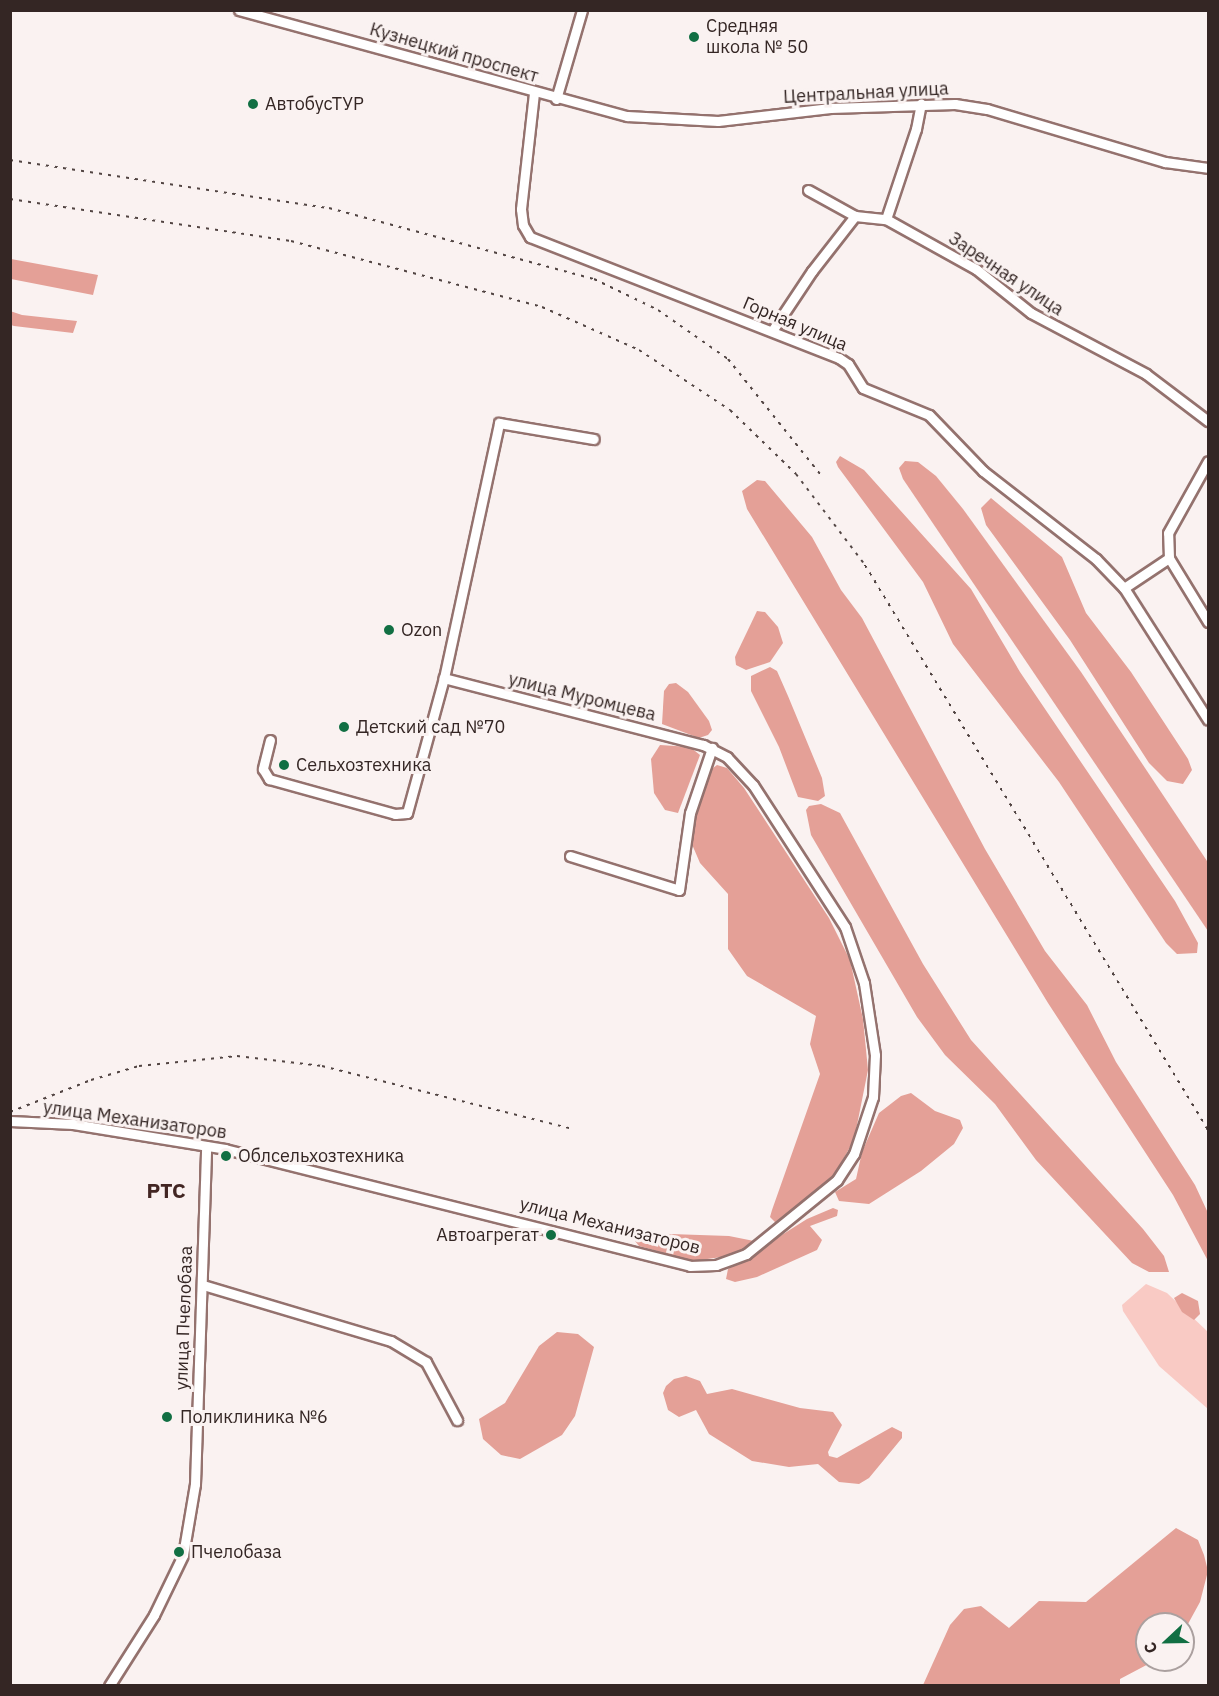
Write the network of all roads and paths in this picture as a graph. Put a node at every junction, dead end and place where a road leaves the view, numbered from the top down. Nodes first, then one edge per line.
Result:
1 (239, 10) edge
2 (582, 10) edge
3 (534, 93) junction
4 (556, 99) junction
5 (921, 103) junction
6 (1209, 168) edge
7 (808, 190) dead end
8 (855, 216) junction
9 (886, 219) junction
10 (772, 331) junction
11 (1209, 421) edge
12 (594, 439) dead end
13 (1209, 461) edge
14 (1169, 558) junction
15 (1124, 588) junction
16 (1209, 622) edge
17 (444, 678) junction
18 (1209, 720) edge
19 (270, 740) dead end
20 (712, 748) junction
21 (570, 856) dead end
22 (10, 1121) edge
23 (206, 1146) junction
24 (202, 1285) junction
25 (457, 1420) dead end
26 (109, 1686) edge

1 - 3 street, Кузнецкий проспект
2 - 4 street
3 - 4 street, Кузнецкий проспект
3 - 10 street, Горная улица
4 - 5 street, Центральная улица
5 - 6 street, Центральная улица
5 - 9 street
7 - 8 street, Заречная улица
8 - 9 street, Заречная улица
8 - 10 street
9 - 11 street, Заречная улица
10 - 15 street, Горная улица
12 - 17 street
13 - 14 street
14 - 15 street
14 - 16 street
15 - 18 street, Горная улица
17 - 19 street
17 - 20 street, улица Муромцева
20 - 21 street
20 - 23 street, улица Механизаторов
22 - 23 street, улица Механизаторов
23 - 24 street, улица Пчелобаза
24 - 25 street
24 - 26 street, улица Пчелобаза

